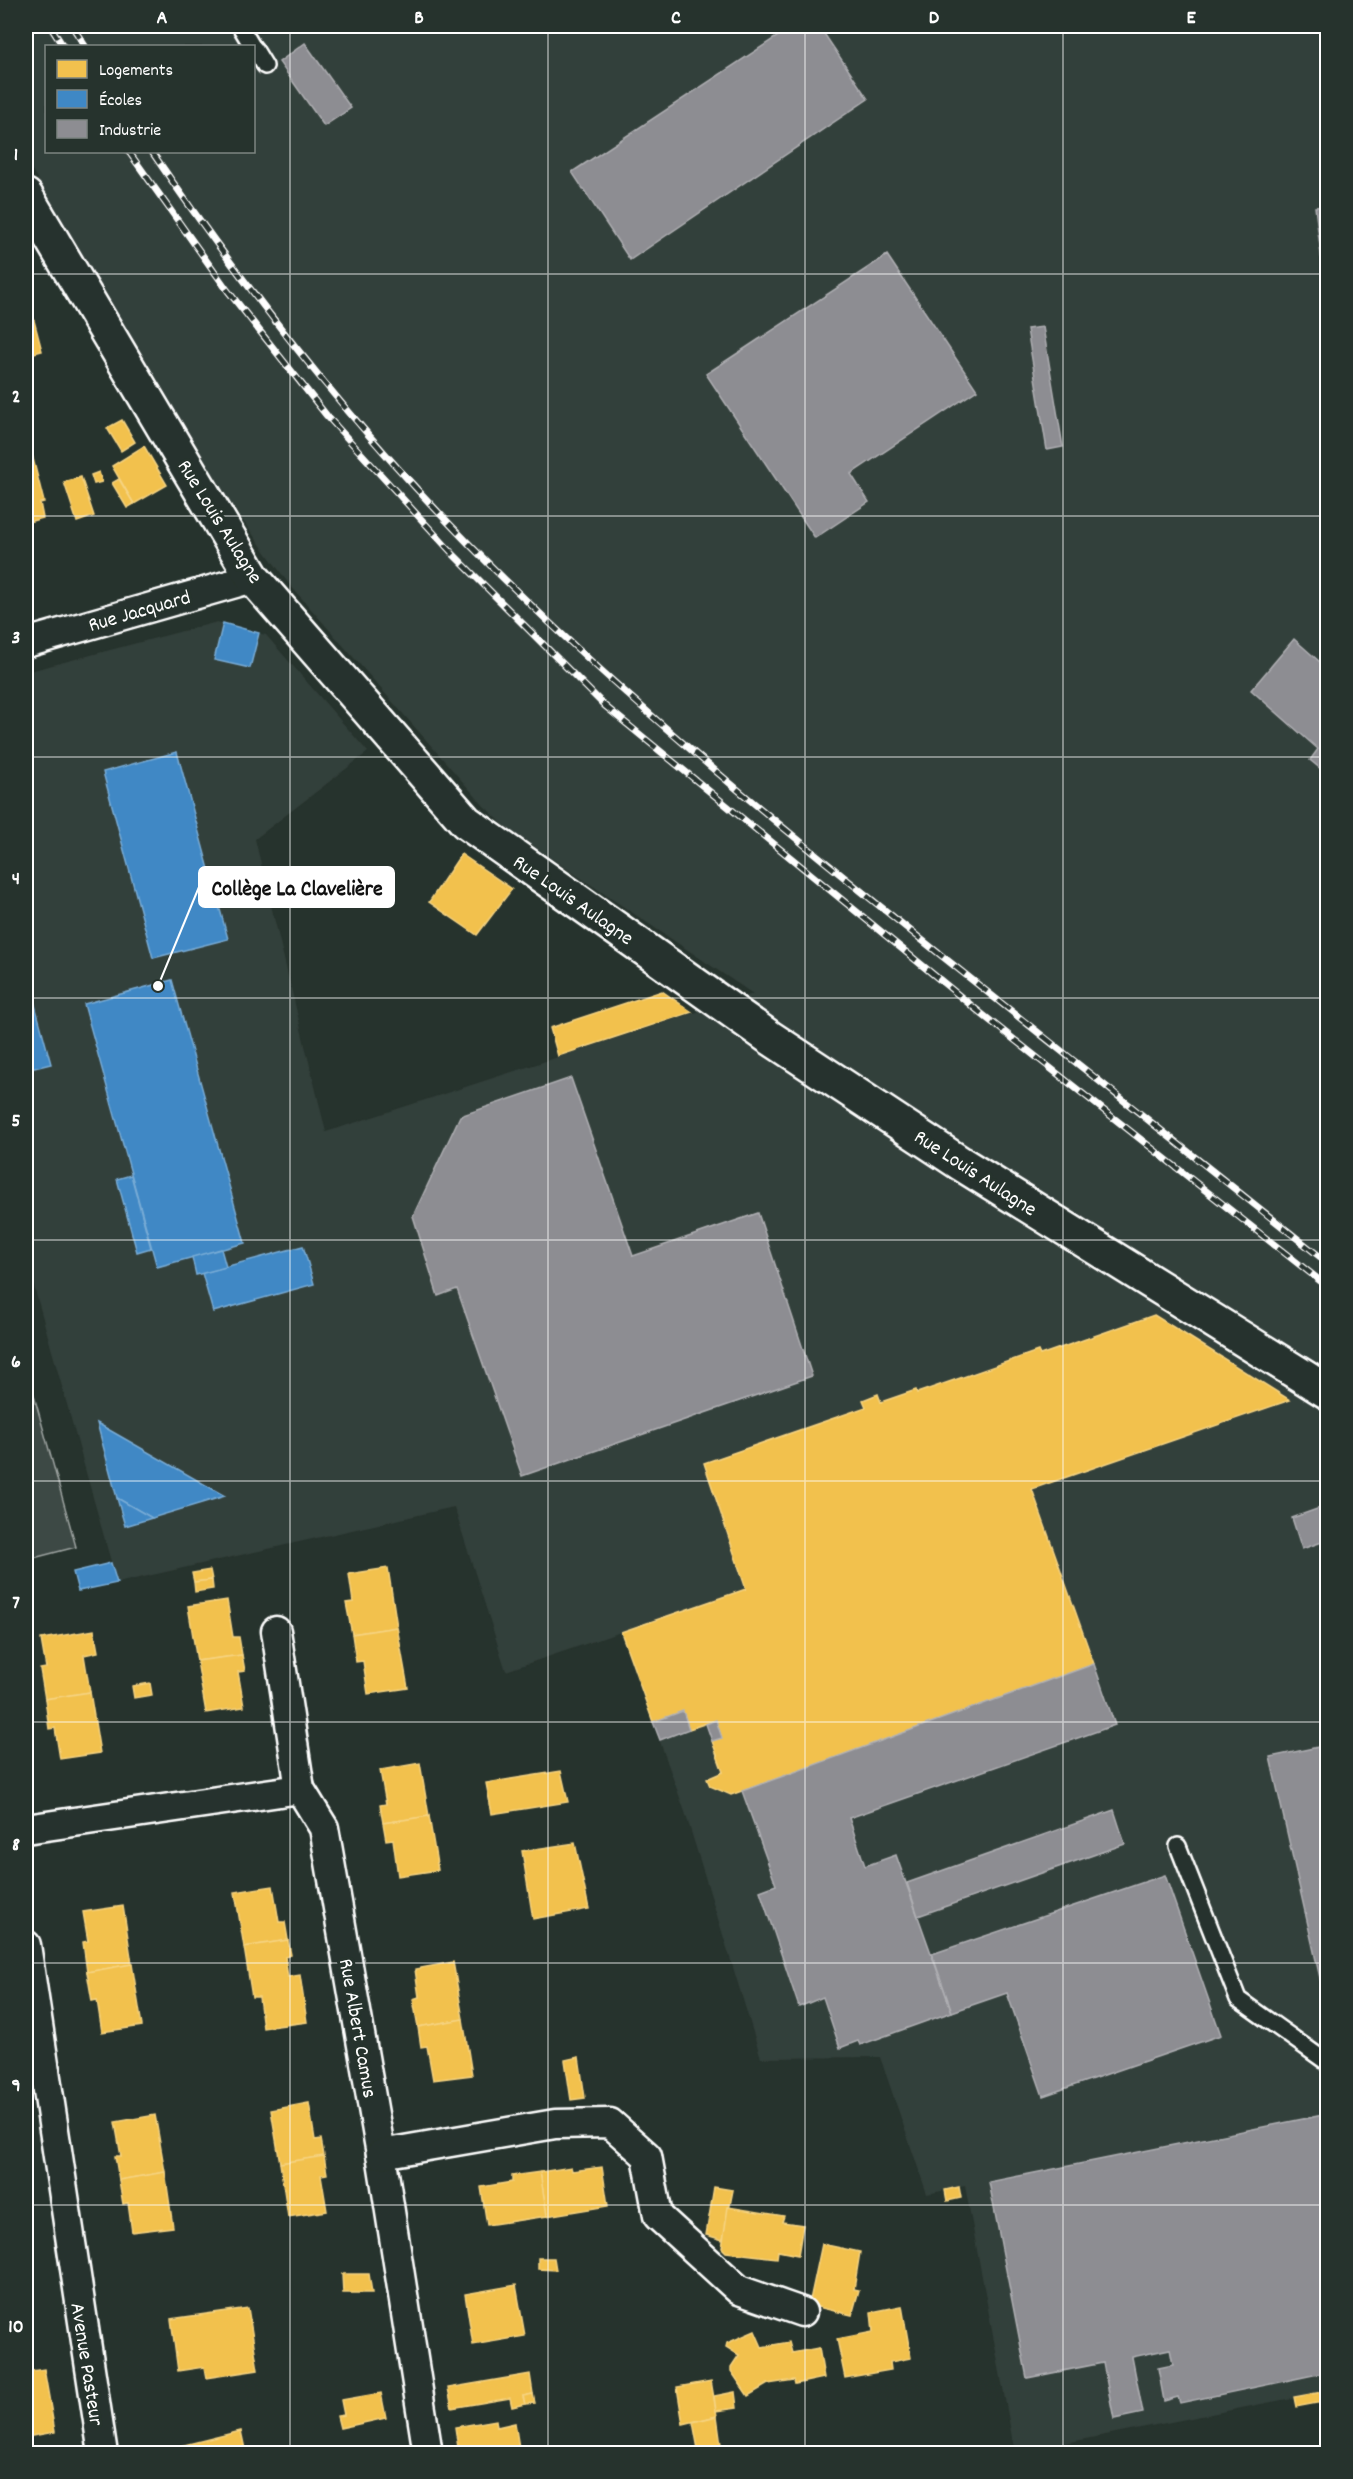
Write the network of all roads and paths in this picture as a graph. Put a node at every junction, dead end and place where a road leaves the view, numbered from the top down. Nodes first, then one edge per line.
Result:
1 (240, 26) edge
2 (252, 45) edge
3 (255, 50) edge
4 (265, 66) dead end
5 (26, 196) edge
6 (253, 578) junction
7 (26, 643) edge
8 (1328, 1392) edge
9 (276, 1632) dead end
10 (300, 1789) junction
11 (26, 1829) edge
12 (1178, 1846) dead end
13 (26, 1945) edge
14 (1328, 2063) edge
15 (381, 2154) junction
16 (802, 2312) dead end
17 (103, 2454) edge
18 (428, 2454) edge

1 - 2 lane
3 - 4 lane
5 - 6 street, Rue Louis Aulagne
6 - 7 street, Rue Jacquard
6 - 8 street, Rue Louis Aulagne
9 - 10 street, Rue Albert Camus
10 - 11 street
10 - 15 street, Rue Albert Camus
12 - 14 lane
13 - 17 street, Avenue Pasteur
15 - 16 street
15 - 18 street, Rue Albert Camus

